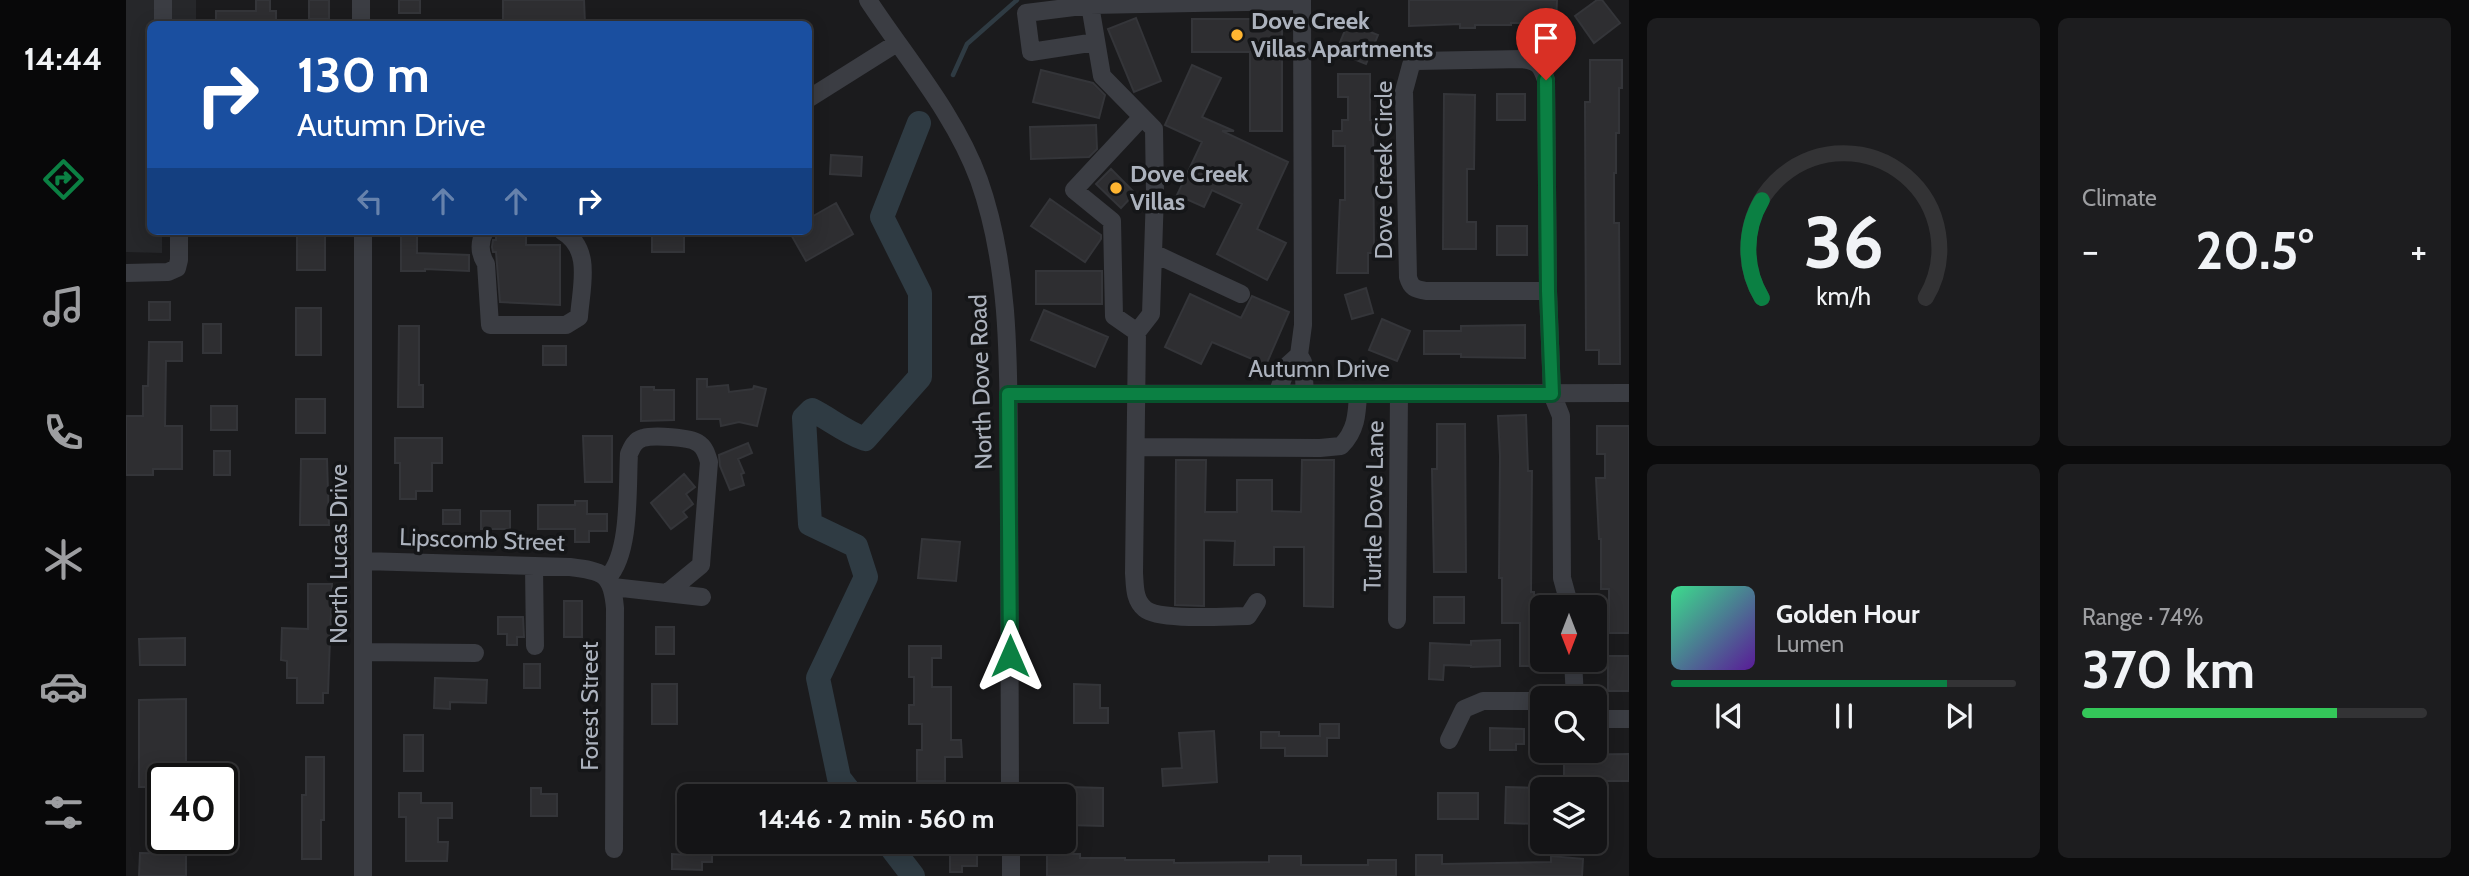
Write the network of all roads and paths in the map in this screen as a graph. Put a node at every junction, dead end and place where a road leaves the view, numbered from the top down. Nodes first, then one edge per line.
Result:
1 (163, 0) edge
2 (361, 0) edge
3 (868, 0) edge
4 (1090, 5) junction
5 (163, 21) edge
6 (361, 21) edge
7 (1096, 42) junction
8 (897, 43) junction
9 (812, 96) edge
10 (1142, 117) junction
11 (178, 235) edge
12 (363, 235) edge
13 (483, 235) edge
14 (569, 235) edge
15 (1153, 253) junction
16 (126, 273) edge
17 (1548, 291) junction
18 (1241, 294) dead end
19 (1137, 332) junction
20 (1299, 355) junction
21 (1629, 393) edge
22 (1008, 394) junction
23 (1135, 394) junction
24 (1277, 394) junction
25 (1306, 394) junction
26 (1358, 394) junction
27 (1399, 394) junction
28 (1552, 394) junction
29 (1137, 447) junction
30 (363, 561) junction
31 (534, 566) junction
32 (606, 579) junction
33 (667, 593) junction
34 (1567, 595) edge
35 (702, 597) dead end
36 (1257, 602) dead end
37 (1397, 620) dead end
38 (535, 646) dead end
39 (363, 652) junction
40 (475, 653) dead end
41 (1530, 701) edge
42 (1607, 719) edge
43 (1629, 719) edge
44 (1450, 740) dead end
45 (1010, 784) edge
46 (614, 849) dead end
47 (1011, 854) edge
48 (363, 876) edge
49 (1011, 876) edge

1 - 5 street
2 - 6 street
3 - 8 street, North Dove Road
4 - 7 street
4 - 7 street
4 - 20 street
7 - 10 street
8 - 9 street
8 - 22 street, North Dove Road
10 - 15 street
10 - 19 street
11 - 16 street
12 - 30 street, North Lucas Drive
13 - 14 street
15 - 18 street
15 - 19 street
17 - 17 street, Dove Creek Circle
17 - 28 street, Dove Creek Circle
19 - 23 street
20 - 24 street
20 - 25 street
21 - 28 street, Autumn Drive
22 - 23 street, Autumn Drive
22 - 45 street, North Dove Road
23 - 24 street, Autumn Drive
23 - 29 street
24 - 25 street, Autumn Drive
25 - 26 street, Autumn Drive
26 - 27 street, Autumn Drive
26 - 29 street
27 - 28 street, Autumn Drive
27 - 37 street, Turtle Dove Lane
28 - 34 street, Dove Creek Circle
29 - 36 street
30 - 31 street, Lipscomb Street
30 - 39 street, North Lucas Drive
31 - 32 street, Lipscomb Street
31 - 38 street
32 - 33 street, Lipscomb Street
32 - 33 street
32 - 46 street, Forest Street
33 - 35 street, Lipscomb Street
39 - 40 street
39 - 48 street, North Lucas Drive
41 - 44 street
42 - 43 street
47 - 49 street

